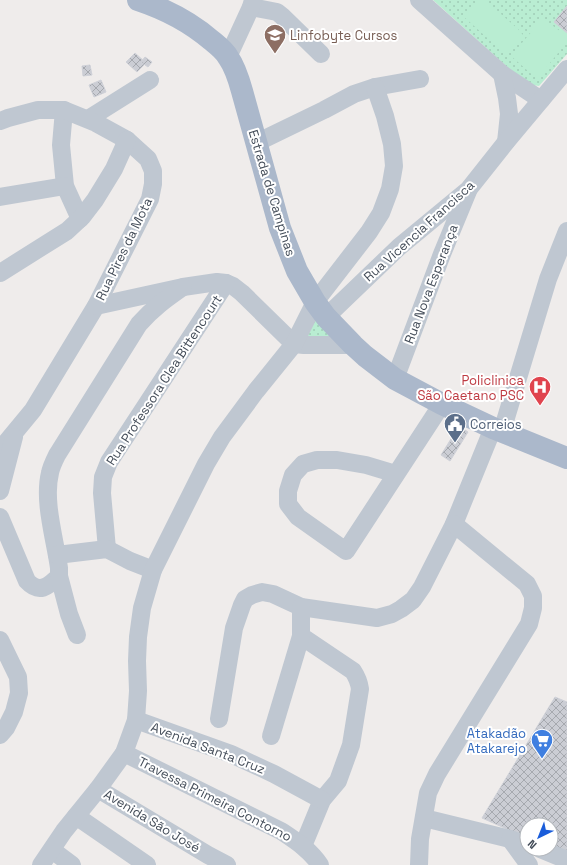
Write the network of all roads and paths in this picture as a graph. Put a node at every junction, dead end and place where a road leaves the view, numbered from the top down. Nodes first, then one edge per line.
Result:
1 (138, 0) edge
2 (419, 0) edge
3 (252, 4) edge
4 (321, 54) dead end
5 (228, 57) junction
6 (567, 69) edge
7 (502, 74) junction
8 (420, 79) dead end
9 (150, 80) dead end
10 (375, 88) junction
11 (541, 100) junction
12 (64, 110) junction
13 (88, 119) junction
14 (0, 121) edge
15 (127, 140) junction
16 (506, 142) junction
17 (256, 143) junction
18 (65, 186) junction
19 (468, 190) junction
20 (0, 197) edge
21 (80, 219) junction
22 (567, 231) edge
23 (2, 267) edge
24 (226, 283) junction
25 (183, 287) junction
26 (96, 306) junction
27 (320, 309) junction
28 (294, 344) junction
29 (353, 345) junction
30 (395, 379) junction
31 (442, 404) junction
32 (498, 430) junction
33 (16, 432) junction
34 (0, 450) edge
35 (564, 452) edge
36 (396, 474) junction
37 (0, 491) edge
38 (0, 517) edge
39 (454, 524) junction
40 (107, 549) junction
41 (57, 555) junction
42 (153, 570) junction
43 (59, 576) junction
44 (301, 607) junction
45 (78, 636) dead end
46 (301, 636) junction
47 (0, 640) edge
48 (219, 719) dead end
49 (136, 720) junction
50 (0, 735) edge
51 (271, 736) dead end
52 (124, 753) junction
53 (98, 788) junction
54 (322, 800) junction
55 (76, 816) junction
56 (424, 818) junction
57 (510, 839) junction
58 (519, 842) edge
59 (303, 846) junction
60 (52, 850) junction
61 (40, 865) edge
62 (72, 865) edge
63 (147, 865) edge
64 (227, 865) edge
65 (320, 865) edge
66 (419, 865) edge
67 (530, 865) edge

1 - 5 main road, Estrada de Campinas
2 - 7 street
3 - 4 street
3 - 5 street
5 - 17 main road, Estrada de Campinas
6 - 11 street, Rua Vicencia Francisca
7 - 11 street
7 - 16 street
8 - 10 street
9 - 13 street
10 - 17 street
10 - 27 street
11 - 16 street, Rua Vicencia Francisca
12 - 13 street, Rua Pires da Mota
12 - 14 street, Rua Pires da Mota
12 - 18 street
13 - 15 street, Rua Pires da Mota
15 - 21 street
15 - 26 street, Rua Pires da Mota
16 - 19 street, Rua Vicencia Francisca
17 - 27 main road, Estrada de Campinas
18 - 20 street
18 - 21 street
19 - 27 street, Rua Vicencia Francisca
19 - 30 street, Rua Nova Esperança
21 - 23 street
22 - 32 street
24 - 25 street
24 - 28 street
24 - 40 street, Rua Professora Clea Bittencourt
25 - 26 street
25 - 41 street
26 - 33 street, Rua Pires da Mota
27 - 28 street
27 - 29 main road, Estrada de Campinas
28 - 29 street
28 - 42 street
29 - 30 main road, Estrada de Campinas
30 - 31 main road, Estrada de Campinas
31 - 32 main road, Estrada de Campinas
31 - 36 street
32 - 35 main road, Estrada de Campinas
32 - 39 street
33 - 34 street, Rua Pires da Mota
33 - 37 street
36 - 36 street
38 - 43 street
39 - 44 street
39 - 56 street
40 - 41 street
40 - 42 street
41 - 43 street
42 - 49 street
43 - 45 street
44 - 46 street
44 - 48 street
46 - 51 street
46 - 54 street
47 - 50 street
49 - 52 street
49 - 54 street, Avenida Santa Cruz
52 - 53 street
52 - 59 street, Travessa Primeira Contorno
53 - 55 street
53 - 64 street, Avenida São José
54 - 59 street
55 - 60 street
55 - 63 street
56 - 57 street
56 - 66 street
57 - 58 street
57 - 67 street
59 - 65 street, Travessa Primeira Contorno
60 - 61 street
60 - 62 street

